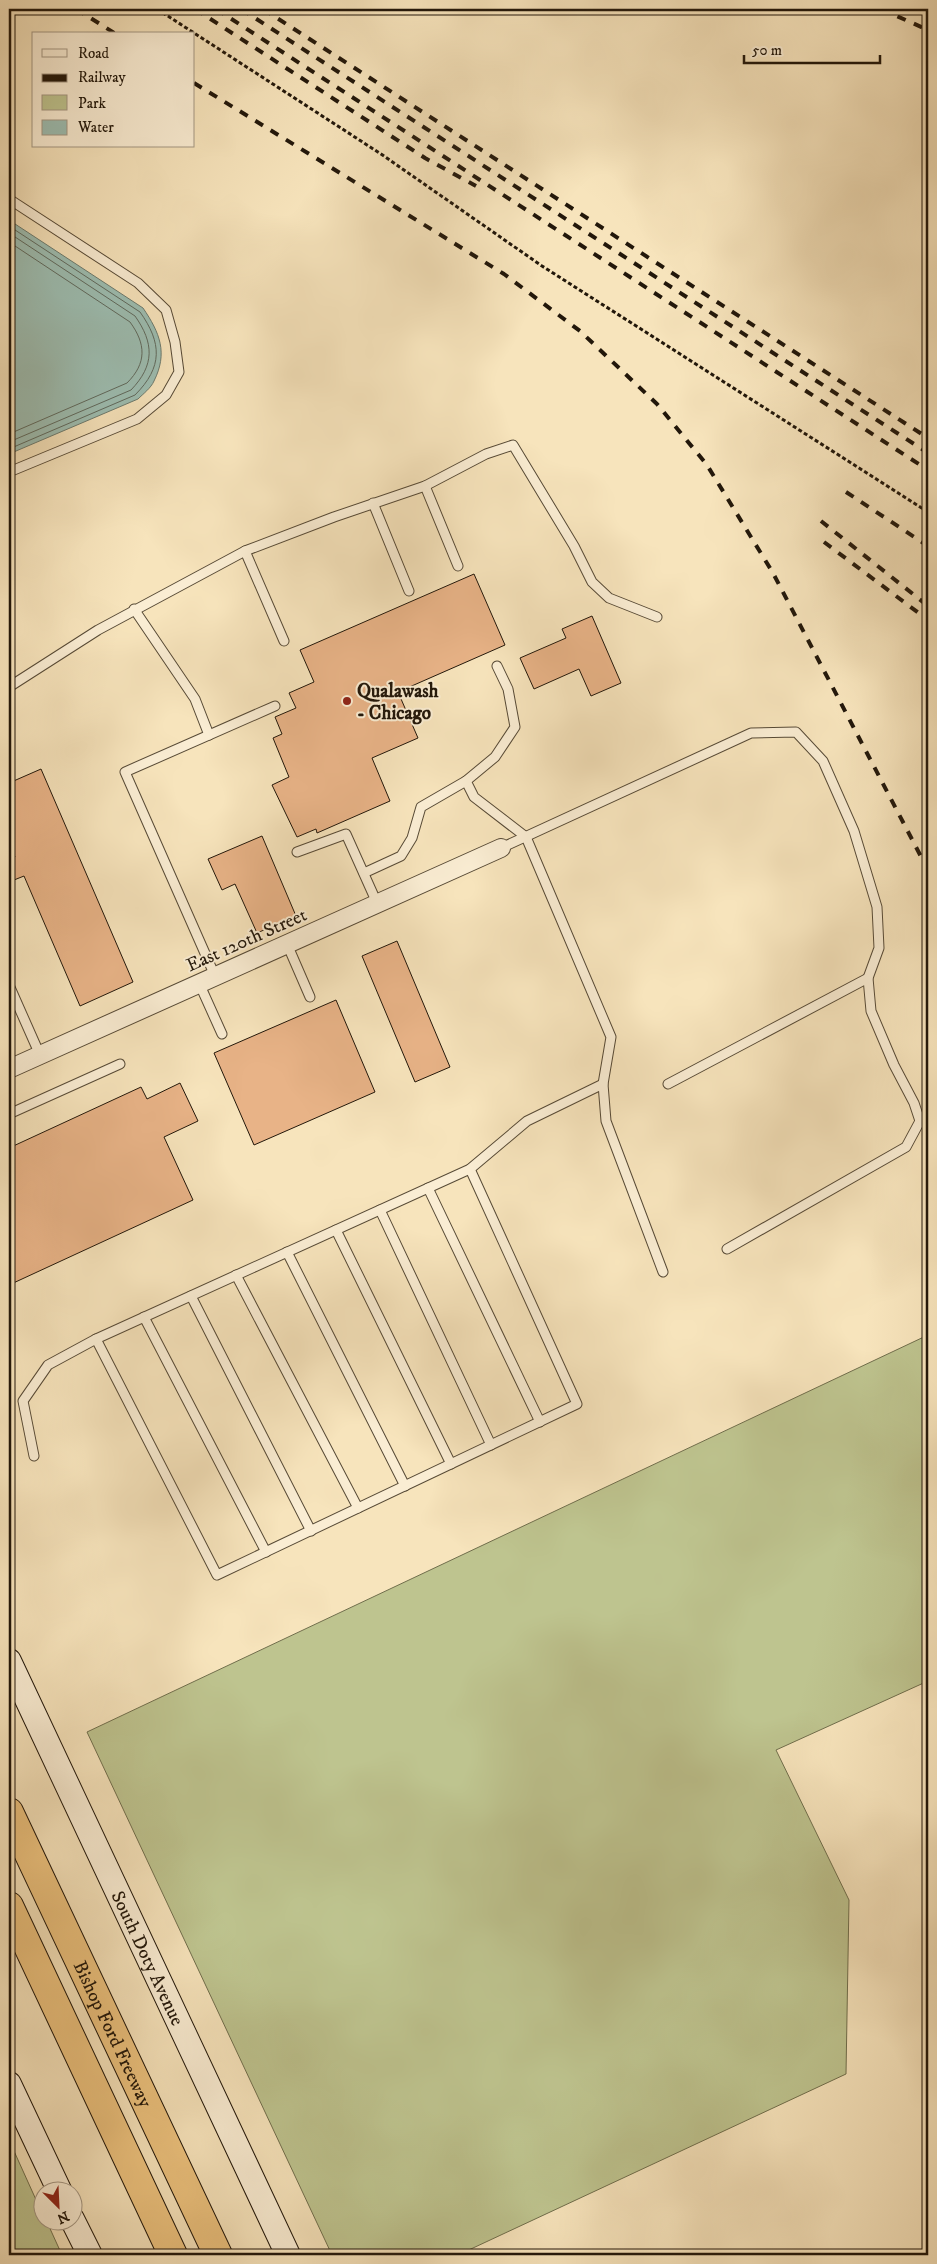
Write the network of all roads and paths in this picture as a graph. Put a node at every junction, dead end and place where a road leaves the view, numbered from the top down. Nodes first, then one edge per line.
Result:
1 (157, 9) edge
2 (193, 32) edge
3 (195, 34) edge
4 (9, 199) edge
5 (9, 472) edge
6 (425, 486) junction
7 (373, 503) junction
8 (928, 512) edge
9 (245, 551) junction
10 (458, 566) dead end
11 (409, 591) dead end
12 (134, 610) junction
13 (658, 617) dead end
14 (284, 641) dead end
15 (497, 666) dead end
16 (9, 687) edge
17 (275, 706) dead end
18 (209, 735) junction
19 (466, 780) junction
20 (526, 837) junction
21 (501, 848) joint
22 (297, 852) dead end
23 (364, 873) junction
24 (377, 903) junction
25 (287, 944) junction
26 (868, 978) junction
27 (207, 980) junction
28 (9, 986) edge
29 (310, 996) dead end
30 (222, 1034) dead end
31 (40, 1055) junction
32 (120, 1064) dead end
33 (9, 1068) edge
34 (603, 1084) junction
35 (668, 1084) dead end
36 (9, 1114) edge
37 (470, 1169) junction
38 (428, 1188) junction
39 (380, 1210) junction
40 (336, 1230) junction
41 (728, 1249) dead end
42 (287, 1252) junction
43 (663, 1272) dead end
44 (236, 1275) junction
45 (190, 1296) junction
46 (144, 1317) junction
47 (96, 1339) junction
48 (540, 1422) junction
49 (491, 1445) junction
50 (34, 1456) dead end
51 (451, 1464) junction
52 (405, 1486) junction
53 (358, 1508) junction
54 (311, 1530) junction
55 (266, 1552) junction
56 (9, 1661) edge
57 (9, 1812) edge
58 (9, 1906) edge
59 (9, 2084) edge
60 (55, 2182) edge
61 (78, 2232) edge
62 (90, 2255) edge
63 (173, 2255) edge
64 (218, 2255) edge
65 (288, 2255) edge

1 - 2 path
3 - 8 path
4 - 5 lane
6 - 7 lane
6 - 10 lane
6 - 13 lane
7 - 9 lane
7 - 11 lane
9 - 12 lane
9 - 14 lane
12 - 16 lane
12 - 18 lane
15 - 19 lane
17 - 18 lane
18 - 27 lane
19 - 20 lane
19 - 23 lane
20 - 21 lane
20 - 26 lane
20 - 34 lane
21 - 24 street, East 120th Street
22 - 23 lane
23 - 24 lane
24 - 25 street, East 120th Street
25 - 27 street, East 120th Street
25 - 29 lane
26 - 35 lane
26 - 41 lane
27 - 30 lane
27 - 31 street, East 120th Street
28 - 31 lane
31 - 33 street, East 120th Street
32 - 36 lane
34 - 37 lane
34 - 43 lane
37 - 38 lane
37 - 48 lane
38 - 39 lane
38 - 48 lane
39 - 40 lane
39 - 49 lane
40 - 42 lane
40 - 51 lane
42 - 44 lane
42 - 52 lane
44 - 45 lane
44 - 53 lane
45 - 46 lane
45 - 54 lane
46 - 47 lane
46 - 55 lane
47 - 50 lane
47 - 55 lane
48 - 49 lane
49 - 51 lane
51 - 52 lane
52 - 53 lane
53 - 54 lane
54 - 55 lane
56 - 65 street, South Doty Avenue
57 - 64 highway, Bishop Ford Freeway
58 - 63 highway
59 - 60 street
61 - 62 street

